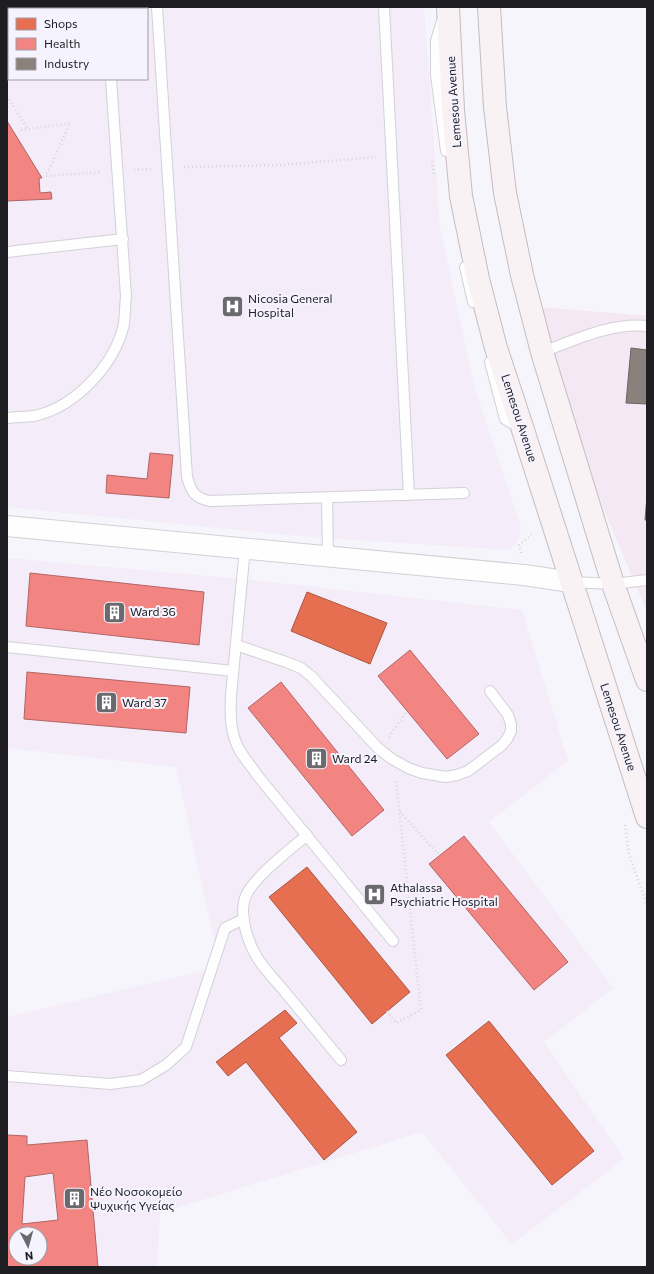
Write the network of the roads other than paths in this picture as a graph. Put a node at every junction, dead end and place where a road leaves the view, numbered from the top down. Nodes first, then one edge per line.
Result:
1 (157, 7) edge
2 (384, 7) edge
3 (447, 7) edge
4 (489, 7) edge
5 (111, 80) edge
6 (458, 231) dead end
7 (123, 239) junction
8 (7, 252) edge
9 (463, 261) dead end
10 (476, 313) dead end
11 (647, 326) edge
12 (484, 343) dead end
13 (542, 352) junction
14 (7, 418) edge
15 (524, 430) junction
16 (464, 493) dead end
17 (409, 495) junction
18 (327, 498) junction
19 (7, 526) edge
20 (245, 548) junction
21 (328, 556) junction
22 (647, 580) edge
23 (571, 582) junction
24 (613, 584) junction
25 (236, 645) junction
26 (7, 647) edge
27 (233, 671) junction
28 (647, 680) edge
29 (490, 691) dead end
30 (647, 817) edge
31 (307, 836) junction
32 (244, 919) junction
33 (393, 941) dead end
34 (341, 1060) dead end
35 (7, 1076) edge

1 - 18 lane
2 - 17 lane
3 - 6 lane
3 - 15 main road, Lemesou Avenue
4 - 13 main road
5 - 7 lane
7 - 8 lane
7 - 14 lane
9 - 10 lane
11 - 13 lane
12 - 15 lane
13 - 24 main road
15 - 23 main road, Lemesou Avenue
16 - 17 lane
17 - 18 lane
18 - 21 lane
19 - 20 street
20 - 21 street
20 - 25 lane
21 - 23 street
22 - 24 lane
23 - 24 lane
23 - 30 main road, Lemesou Avenue
24 - 28 main road
25 - 27 lane
25 - 29 lane
26 - 27 lane
27 - 31 lane
31 - 32 lane
31 - 33 lane
32 - 34 lane
32 - 35 lane

